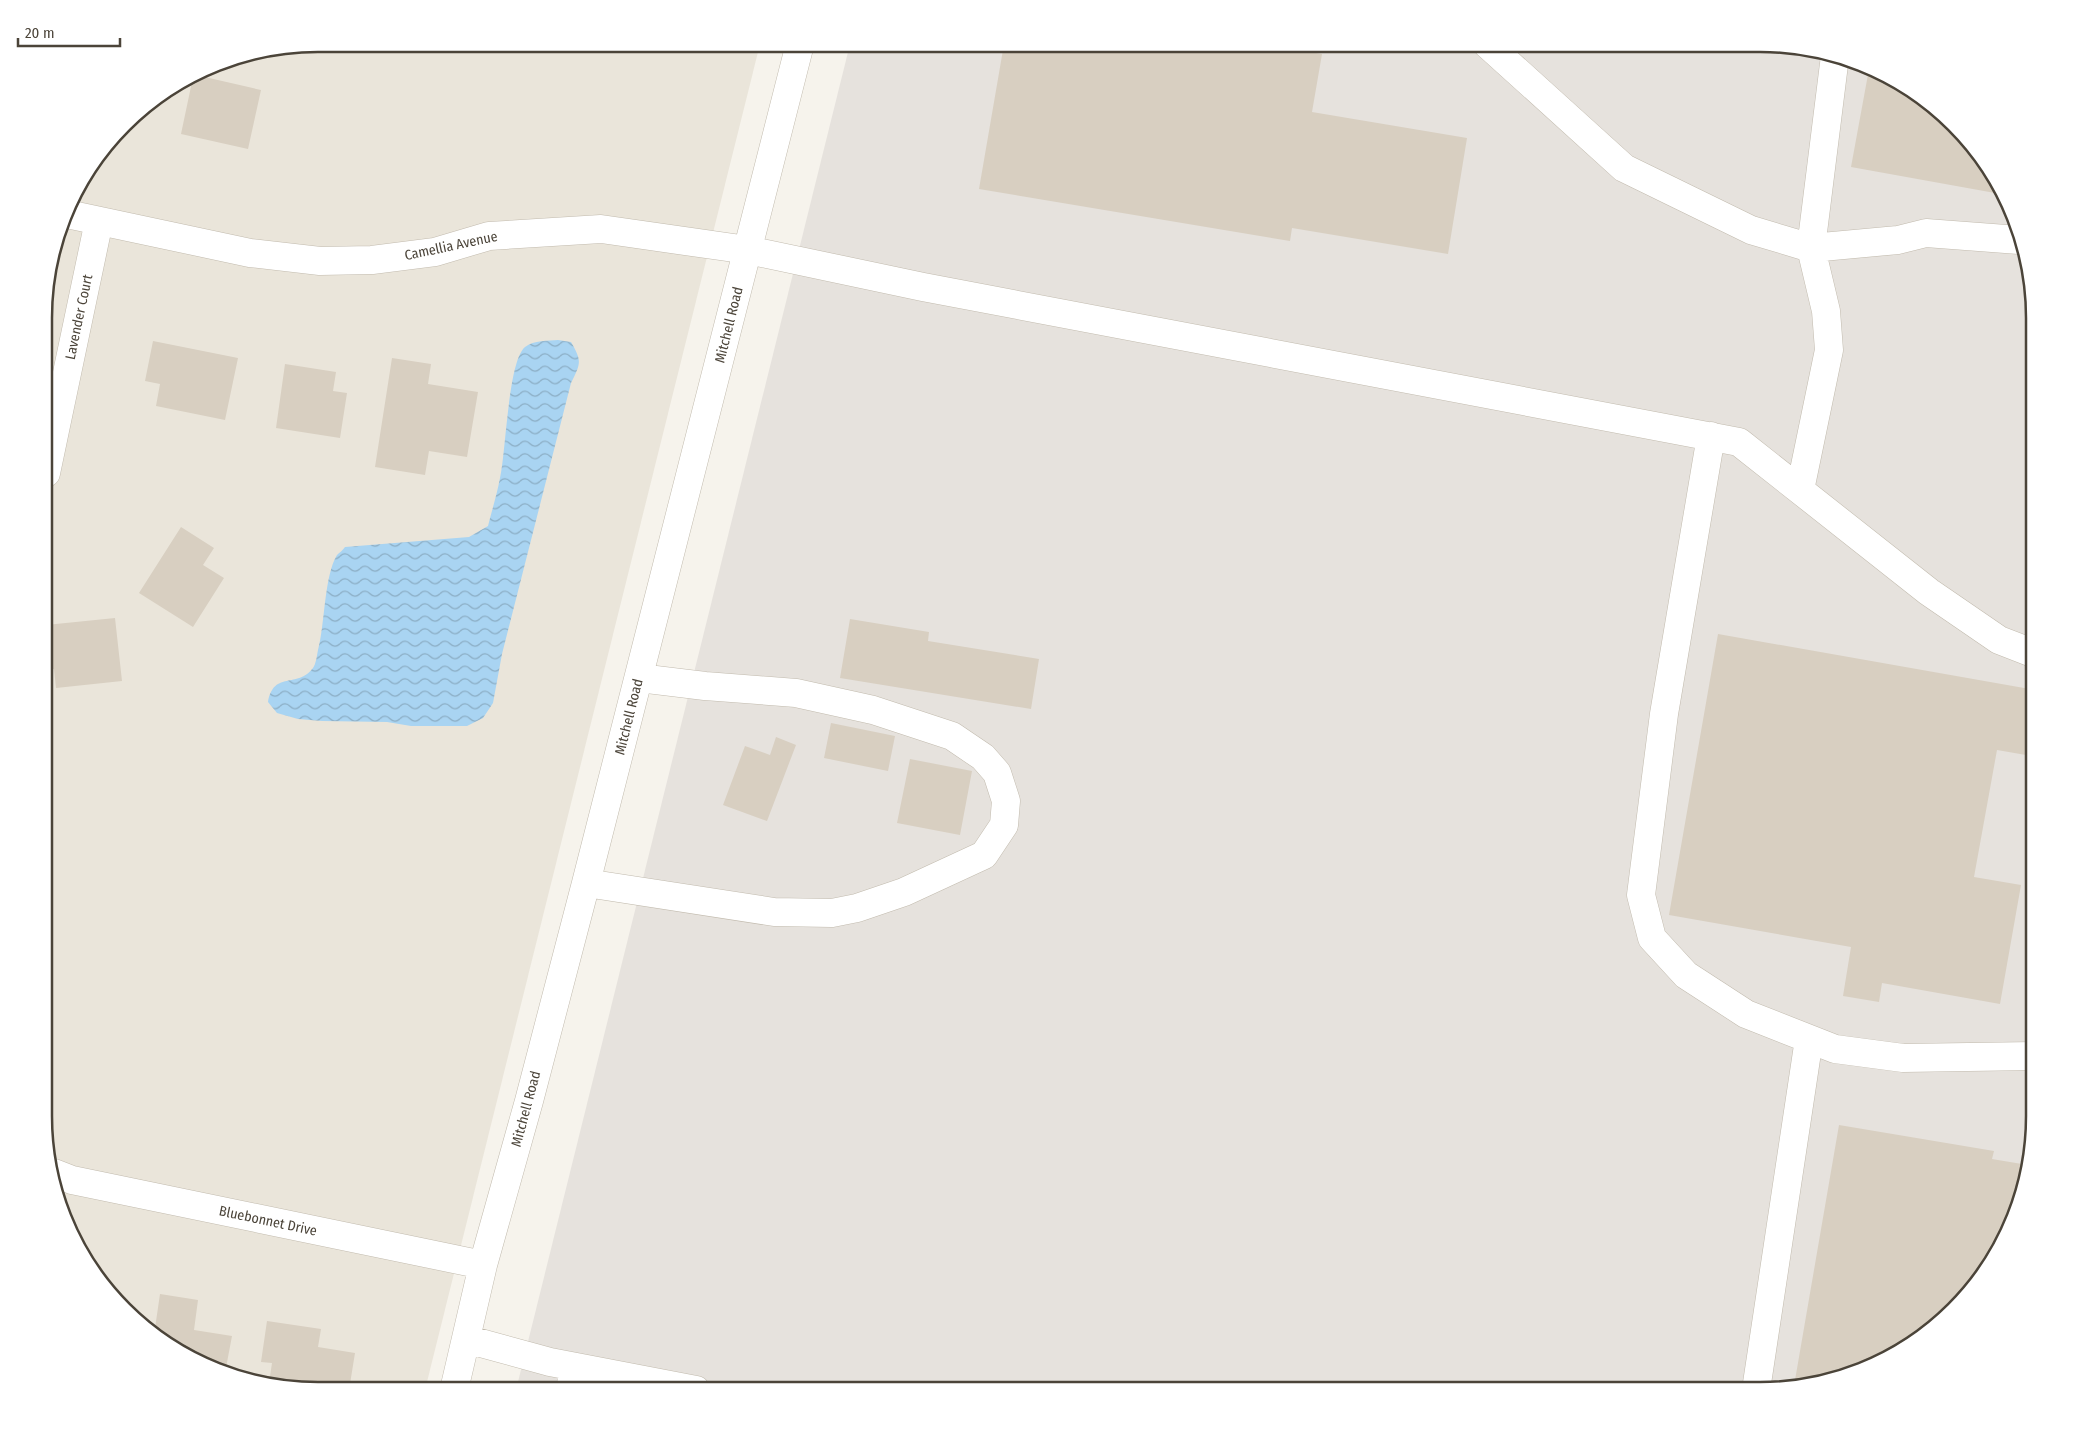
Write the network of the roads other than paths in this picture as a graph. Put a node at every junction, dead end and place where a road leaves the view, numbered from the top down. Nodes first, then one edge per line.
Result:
1 (798, 52) edge
2 (1498, 52) edge
3 (1834, 63) edge
4 (74, 215) edge
5 (99, 221) junction
6 (2014, 240) edge
7 (1811, 248) junction
8 (748, 250) junction
9 (1711, 436) junction
10 (52, 444) edge
11 (1800, 490) junction
12 (2026, 650) edge
13 (639, 678) junction
14 (586, 884) junction
15 (1809, 1039) junction
16 (2026, 1056) edge
17 (60, 1175) edge
18 (482, 1265) junction
19 (466, 1339) junction
20 (572, 1378) edge
21 (456, 1382) edge
22 (613, 1382) edge
23 (1757, 1382) edge

1 - 8 street, Mitchell Road
2 - 7 street
3 - 7 street
4 - 5 street, Camellia Avenue
5 - 8 street, Camellia Avenue
5 - 10 street, Lavender Court
6 - 7 street
7 - 11 street
8 - 9 street, Camellia Avenue
8 - 13 street, Mitchell Road
9 - 11 street, Camellia Avenue
9 - 15 street
11 - 12 street, Camellia Avenue
13 - 14 street, Mitchell Road
13 - 14 street
14 - 18 street, Mitchell Road
15 - 16 street
15 - 23 street
17 - 18 street, Bluebonnet Drive
18 - 19 street, Mitchell Road
19 - 20 street
19 - 21 street, Mitchell Road
20 - 22 street

